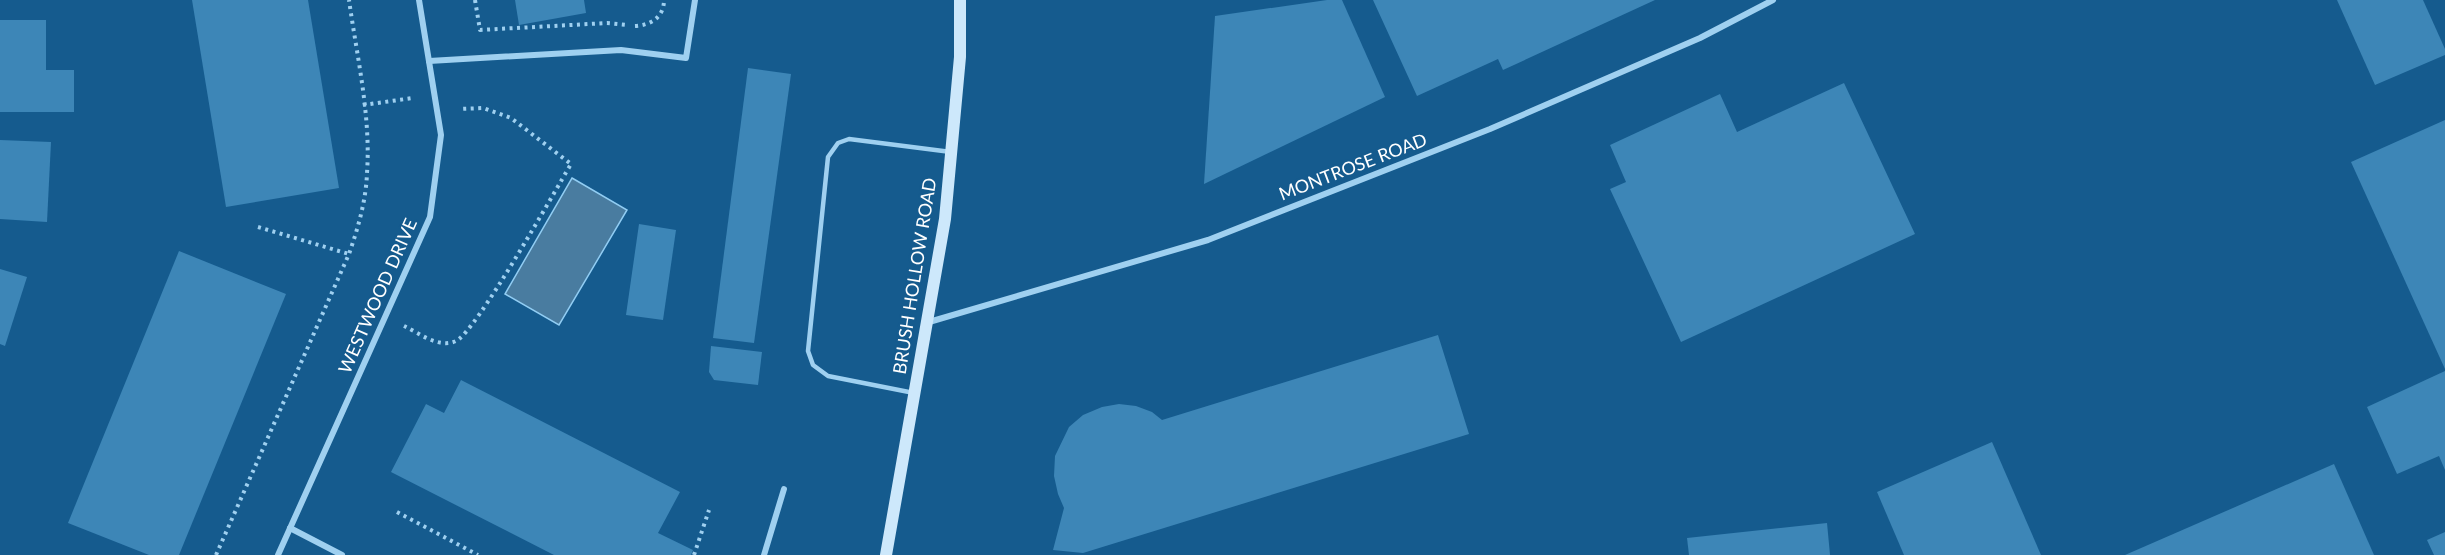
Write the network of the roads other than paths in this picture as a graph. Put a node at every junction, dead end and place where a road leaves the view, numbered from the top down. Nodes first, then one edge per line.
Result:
1 (420, 0) edge
2 (695, 0) edge
3 (960, 0) edge
4 (1773, 0) edge
5 (429, 61) junction
6 (951, 152) junction
7 (928, 322) junction
8 (914, 393) junction
9 (784, 489) dead end
10 (290, 528) junction
11 (278, 555) edge
12 (342, 555) edge
13 (764, 555) edge
14 (886, 555) edge

1 - 5 street, WESTWOOD DRIVE
2 - 5 street
3 - 6 main road, BRUSH HOLLOW ROAD
4 - 7 street, MONTROSE ROAD
5 - 10 street, WESTWOOD DRIVE
6 - 7 main road, BRUSH HOLLOW ROAD
6 - 8 lane
7 - 8 main road, BRUSH HOLLOW ROAD
8 - 14 main road, BRUSH HOLLOW ROAD
9 - 13 street
10 - 11 street, WESTWOOD DRIVE
10 - 12 street

